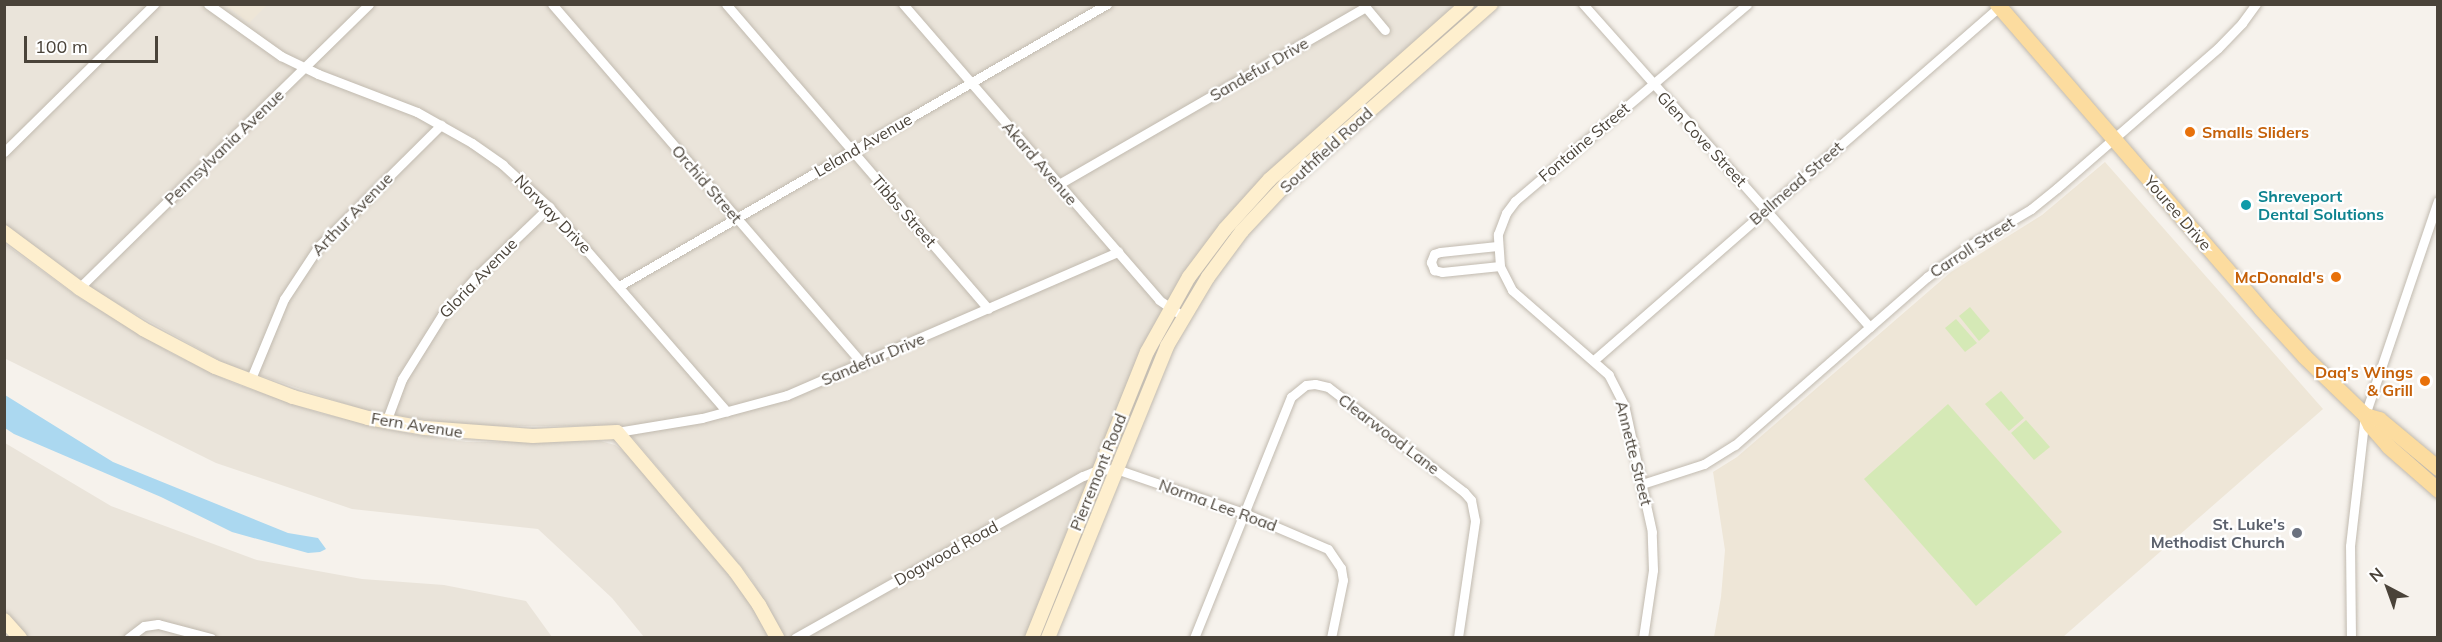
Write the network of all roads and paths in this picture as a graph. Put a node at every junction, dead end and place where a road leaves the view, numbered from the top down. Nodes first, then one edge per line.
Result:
1 (154, 4) edge
2 (208, 4) edge
3 (369, 4) edge
4 (552, 4) edge
5 (726, 4) edge
6 (903, 4) edge
7 (1107, 4) edge
8 (1467, 4) edge
9 (1491, 4) edge
10 (1582, 4) edge
11 (1747, 4) edge
12 (2256, 4) edge
13 (1364, 6) edge
14 (1998, 6) edge
15 (1385, 30) dead end
16 (1407, 58) junction
17 (305, 68) junction
18 (1417, 70) junction
19 (971, 83) junction
20 (1652, 84) junction
21 (441, 125) junction
22 (1330, 126) junction
23 (1340, 137) junction
24 (2113, 140) junction
25 (4, 152) edge
26 (852, 152) junction
27 (1059, 184) junction
28 (2438, 201) edge
29 (549, 207) junction
30 (1766, 208) junction
31 (1238, 214) junction
32 (737, 218) junction
33 (1249, 224) junction
34 (4, 232) edge
35 (1497, 246) junction
36 (1118, 252) junction
37 (1500, 266) junction
38 (619, 286) junction
39 (79, 288) junction
40 (1171, 308) junction
41 (988, 309) junction
42 (1183, 316) junction
43 (1870, 327) junction
44 (1594, 360) junction
45 (863, 364) junction
46 (250, 381) junction
47 (727, 412) junction
48 (2365, 415) junction
49 (386, 422) junction
50 (617, 432) junction
51 (2438, 468) edge
52 (1098, 470) junction
53 (1116, 470) junction
54 (1642, 484) junction
55 (2438, 490) edge
56 (1244, 513) junction
57 (1081, 515) junction
58 (1096, 519) junction
59 (4, 620) edge
60 (20, 638) edge
61 (128, 638) edge
62 (211, 638) edge
63 (777, 638) edge
64 (795, 638) edge
65 (1032, 638) edge
66 (1048, 638) edge
67 (1194, 638) edge
68 (1331, 638) edge
69 (1458, 638) edge
70 (1643, 638) edge
71 (2351, 638) edge

1 - 25 street
2 - 17 street, Norway Drive
3 - 17 street, Pennsylvania Avenue
4 - 32 street, Orchid Street
5 - 26 street, Tibbs Street
6 - 19 street, Akard Avenue
7 - 19 street, Leland Avenue
8 - 16 main road, Southfield Road
9 - 18 main road, Southfield Road
10 - 20 street, Glen Cove Street
11 - 20 street, Fontaine Street
12 - 24 street, Carroll Street
13 - 15 street
13 - 27 street, Sandefur Drive
14 - 24 main road, Youree Drive
14 - 30 street, Bellmead Street
16 - 18 main road
16 - 22 main road, Southfield Road
17 - 21 street, Norway Drive
17 - 39 street, Pennsylvania Avenue
18 - 23 main road, Southfield Road
19 - 26 street, Leland Avenue
19 - 27 street, Akard Avenue
20 - 30 street, Glen Cove Street
20 - 35 street, Fontaine Street
21 - 29 street, Norway Drive
21 - 46 street, Arthur Avenue
22 - 23 main road
22 - 31 main road, Southfield Road
23 - 33 main road, Southfield Road
24 - 43 street, Carroll Street
24 - 48 main road, Youree Drive
26 - 32 street, Leland Avenue
26 - 41 street, Tibbs Street
27 - 36 street, Akard Avenue
28 - 48 street
29 - 38 street, Norway Drive
29 - 49 street, Gloria Avenue
30 - 43 street, Glen Cove Street
30 - 44 street, Bellmead Street
31 - 33 main road
31 - 40 main road, Southfield Road
32 - 38 street, Leland Avenue
32 - 45 street, Orchid Street
33 - 42 main road, Southfield Road
34 - 39 main road, Fern Avenue
35 - 37 street, Annette Street
35 - 37 street
36 - 40 street, Akard Avenue
36 - 41 street, Sandefur Drive
37 - 44 street, Annette Street
38 - 47 street, Norway Drive
39 - 46 main road, Fern Avenue
40 - 42 street, Akard Avenue
40 - 52 main road, Pierremont Road
41 - 45 street, Sandefur Drive
42 - 53 main road, Pierremont Road
43 - 54 street, Carroll Street
44 - 54 street, Annette Street
45 - 47 street, Sandefur Drive
46 - 49 main road, Fern Avenue
47 - 50 street, Sandefur Drive
48 - 51 main road, Youree Drive
48 - 55 main road, Youree Drive
48 - 71 street
49 - 50 main road, Fern Avenue
50 - 63 main road
52 - 53 street, Norma Lee Road
52 - 57 main road, Pierremont Road
52 - 64 street, Dogwood Road
53 - 56 street, Norma Lee Road
53 - 58 main road, Pierremont Road
54 - 70 street, Annette Street
56 - 67 street, Clearwood Lane
56 - 68 street, Norma Lee Road
56 - 69 street, Clearwood Lane
57 - 58 main road
57 - 65 main road, Pierremont Road
58 - 66 main road, Pierremont Road
59 - 60 main road
61 - 62 street

